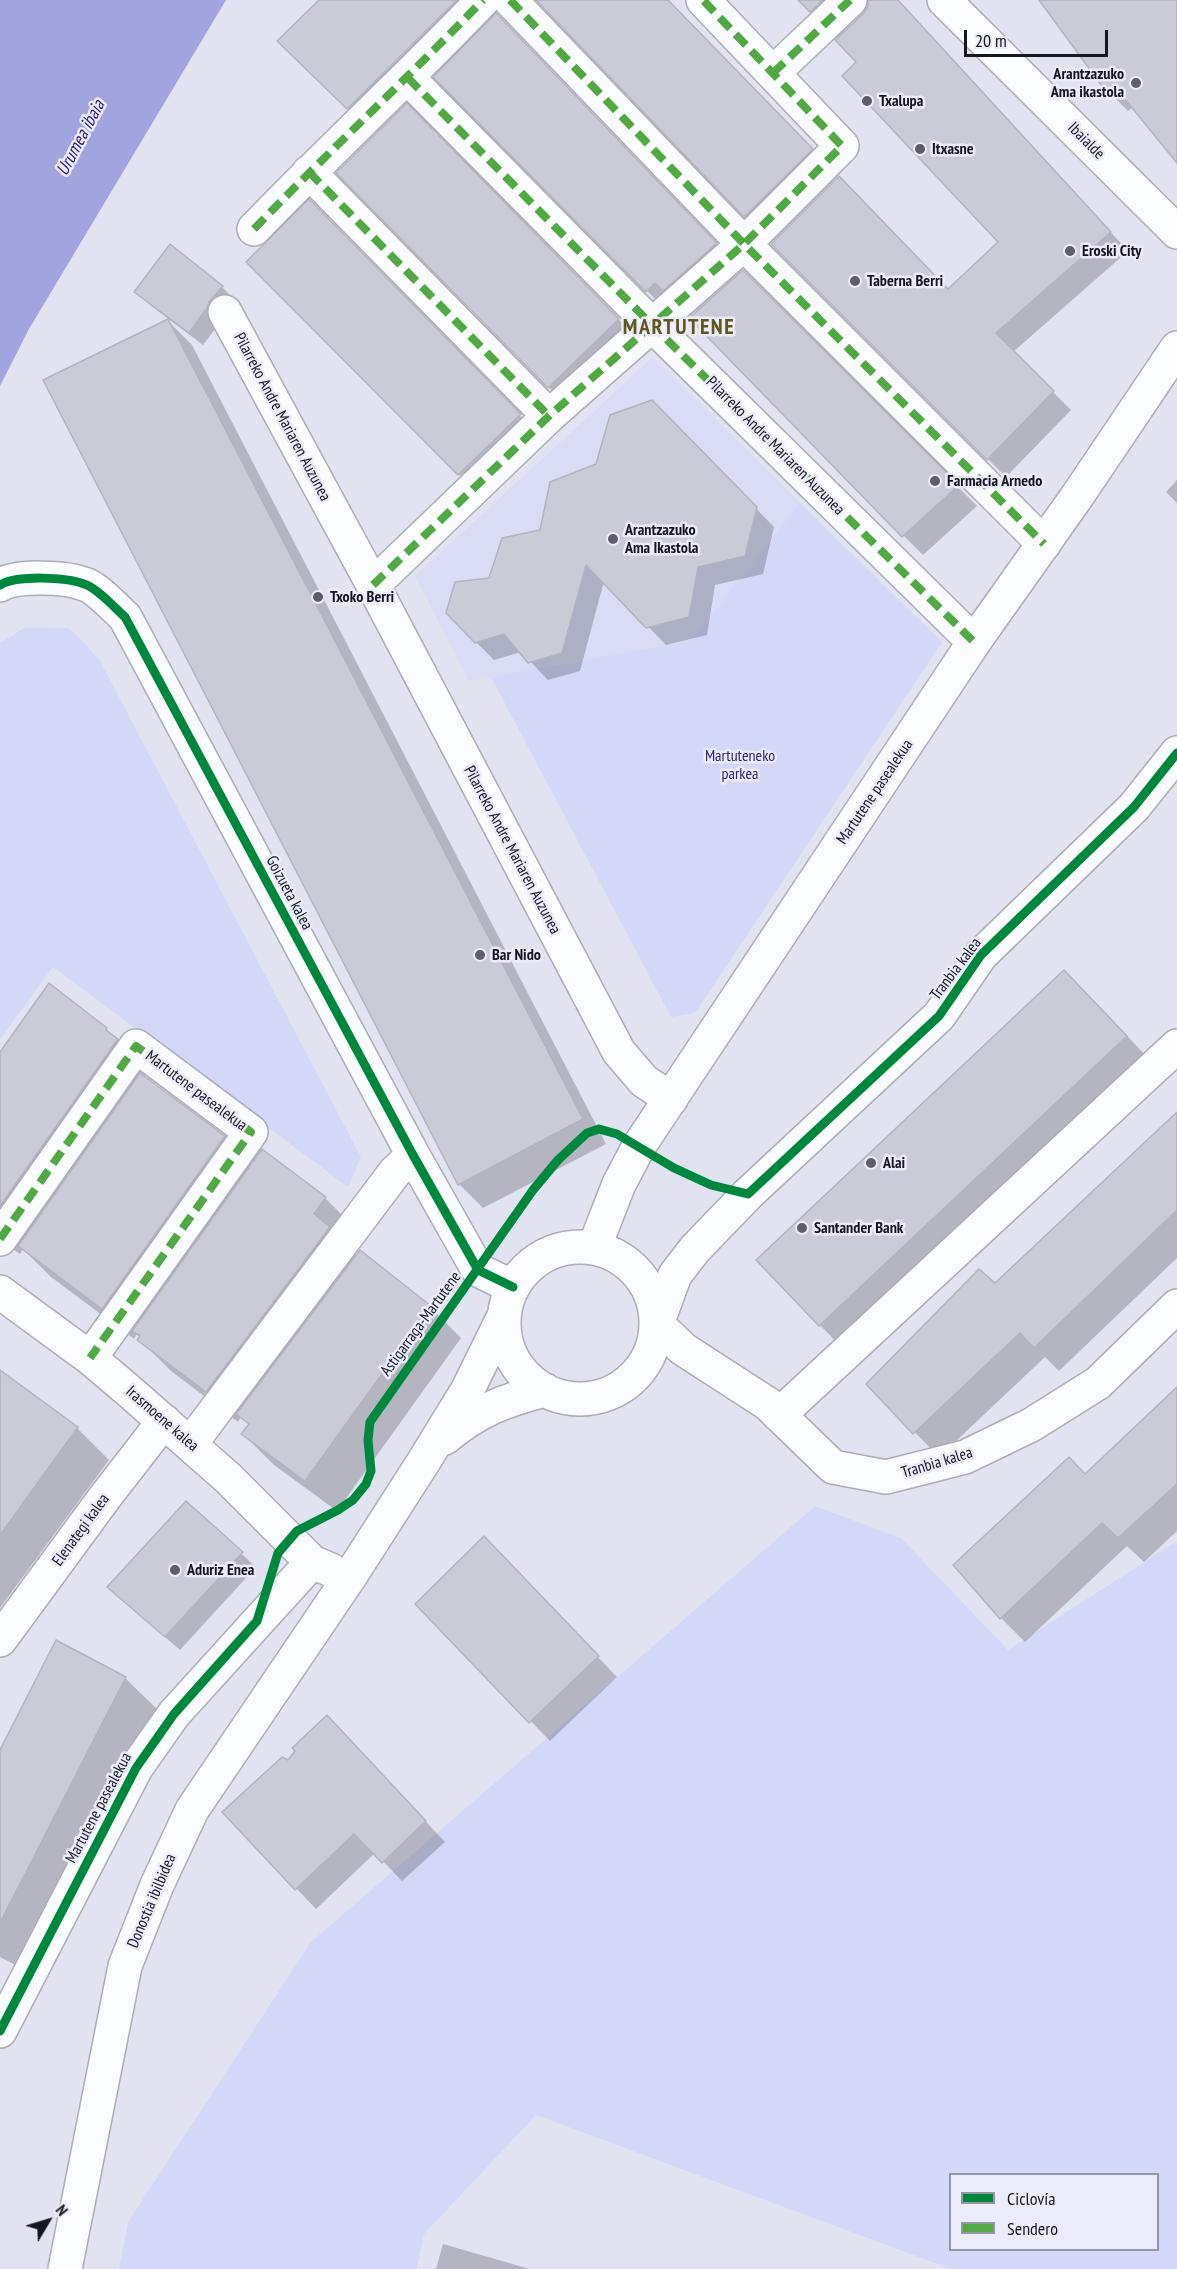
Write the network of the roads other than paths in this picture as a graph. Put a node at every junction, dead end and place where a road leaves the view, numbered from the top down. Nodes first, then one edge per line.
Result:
1 (483, 0) edge
2 (510, 0) edge
3 (703, 0) edge
4 (850, 0) edge
5 (944, 0) edge
6 (773, 73) junction
7 (408, 78) junction
8 (309, 172) junction
9 (254, 229) dead end
10 (1177, 232) edge
11 (744, 244) junction
12 (225, 312) dead end
13 (653, 326) junction
14 (1177, 348) edge
15 (549, 416) junction
16 (1044, 544) junction
17 (0, 585) edge
18 (373, 585) junction
19 (974, 642) junction
20 (1172, 769) edge
21 (1177, 1046) edge
22 (671, 1099) junction
23 (413, 1155) junction
24 (0, 1239) edge
25 (594, 1248) junction
26 (0, 1292) edge
27 (508, 1301) junction
28 (1177, 1306) edge
29 (657, 1324) junction
30 (90, 1358) junction
31 (545, 1390) junction
32 (779, 1415) junction
33 (164, 1421) junction
34 (191, 1443) junction
35 (424, 1461) junction
36 (312, 1562) junction
37 (349, 1578) junction
38 (0, 1640) edge
39 (8, 1994) edge
40 (0, 2031) edge
41 (65, 2269) edge

1 - 7 street
2 - 11 street
3 - 6 street
4 - 6 street
5 - 10 street, Ibaialde
6 - 11 street
7 - 8 street
7 - 13 street, Pilarreko Andre Mariaren Auzunea
8 - 9 street
8 - 15 street
11 - 13 street
11 - 16 street
12 - 18 street, Pilarreko Andre Mariaren Auzunea
13 - 15 street
13 - 19 street, Pilarreko Andre Mariaren Auzunea
14 - 16 street, Martutene pasealekua
15 - 18 street
16 - 19 street, Martutene pasealekua
17 - 23 street, Goizueta kalea
18 - 22 street, Pilarreko Andre Mariaren Auzunea
19 - 22 street, Martutene pasealekua
20 - 29 street, Tranbia kalea
21 - 32 street
22 - 25 street, Martutene pasealekua
23 - 27 street, Goizueta kalea
23 - 34 street
24 - 30 street, Martutene pasealekua
25 - 27 street
25 - 29 street
26 - 30 street, Irasmoene kalea
27 - 31 street
27 - 35 street
28 - 32 street, Tranbia kalea
29 - 31 street
29 - 32 street, Tranbia kalea
30 - 33 street, Irasmoene kalea
31 - 35 street
33 - 34 street, Irasmoene kalea
33 - 38 street, Elenategi kalea
34 - 36 street, Irasmoene kalea
35 - 37 street
36 - 37 street
36 - 39 street, Martutene pasealekua
37 - 41 street, Donostia ibilbidea
39 - 40 street, Martutene pasealekua

